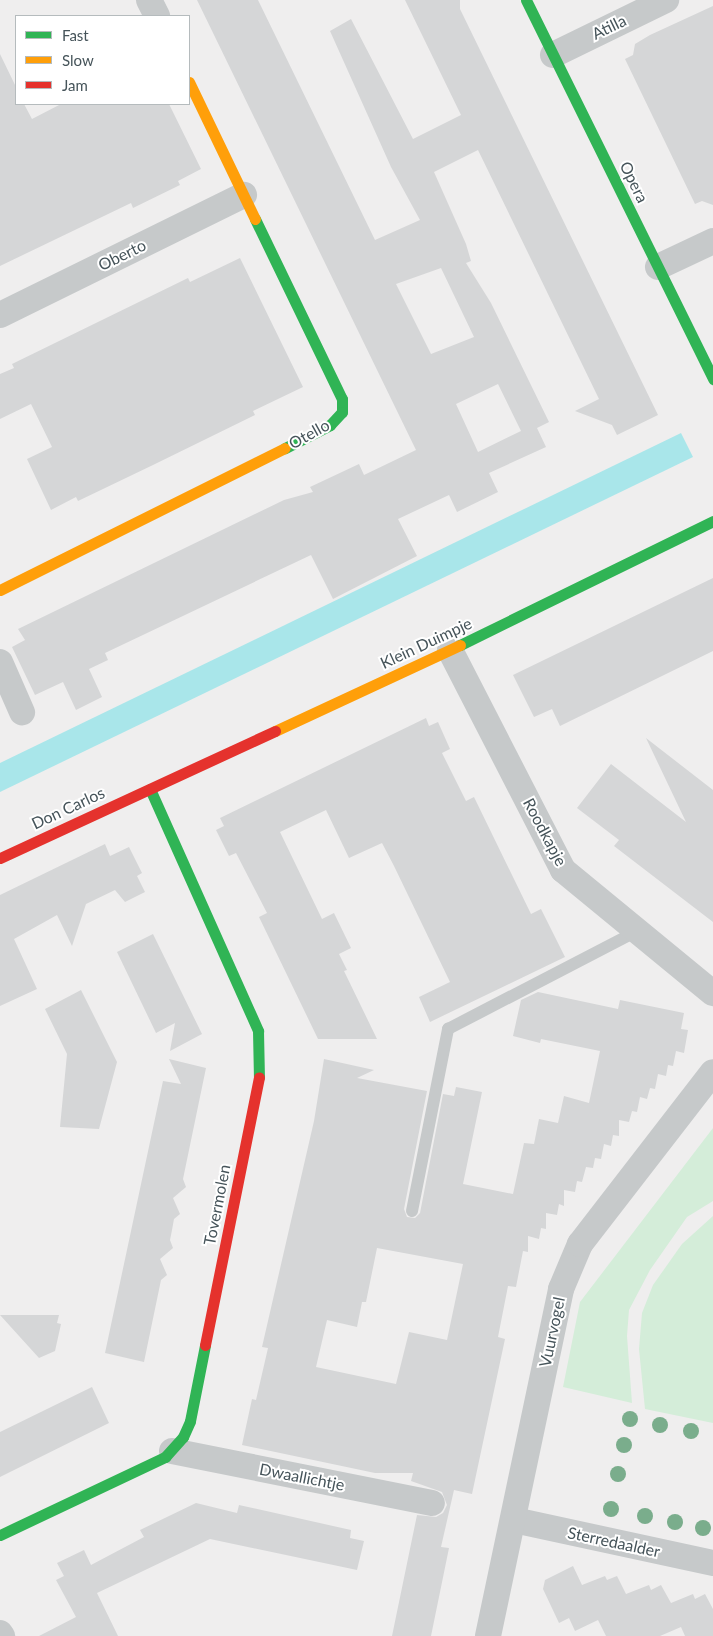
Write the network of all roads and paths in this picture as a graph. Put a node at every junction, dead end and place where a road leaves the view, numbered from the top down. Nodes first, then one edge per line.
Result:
1 (149, 0) edge
2 (526, 0) edge
3 (666, 0) edge
4 (156, 15) edge
5 (553, 55) junction
6 (190, 84) edge
7 (244, 196) junction
8 (713, 241) edge
9 (658, 267) junction
10 (0, 315) edge
11 (713, 379) edge
12 (713, 522) edge
13 (0, 590) edge
14 (450, 650) junction
15 (0, 662) edge
16 (22, 712) dead end
17 (150, 789) junction
18 (0, 858) edge
19 (637, 931) junction
20 (713, 993) edge
21 (713, 1072) edge
22 (412, 1211) dead end
23 (172, 1451) junction
24 (432, 1504) dead end
25 (514, 1520) junction
26 (0, 1535) edge
27 (713, 1563) edge
28 (488, 1636) edge

1 - 4 street
2 - 5 street, Opera
3 - 5 street, Atilla
5 - 9 street, Opera
6 - 7 street, Otello
7 - 10 street, Oberto
7 - 13 street, Otello
8 - 9 street
9 - 11 street, Opera
12 - 14 street, Klein Duimpje
14 - 17 street, Klein Duimpje
14 - 19 street, Roodkapje
15 - 16 street
17 - 18 street, Don Carlos
17 - 23 street, Tovermolen
19 - 20 street, Roodkapje
19 - 22 lane
21 - 25 street, Vuurvogel
23 - 24 street, Dwaallichtje
23 - 26 street
25 - 27 street, Sterredaalder
25 - 28 street, Vuurvogel

